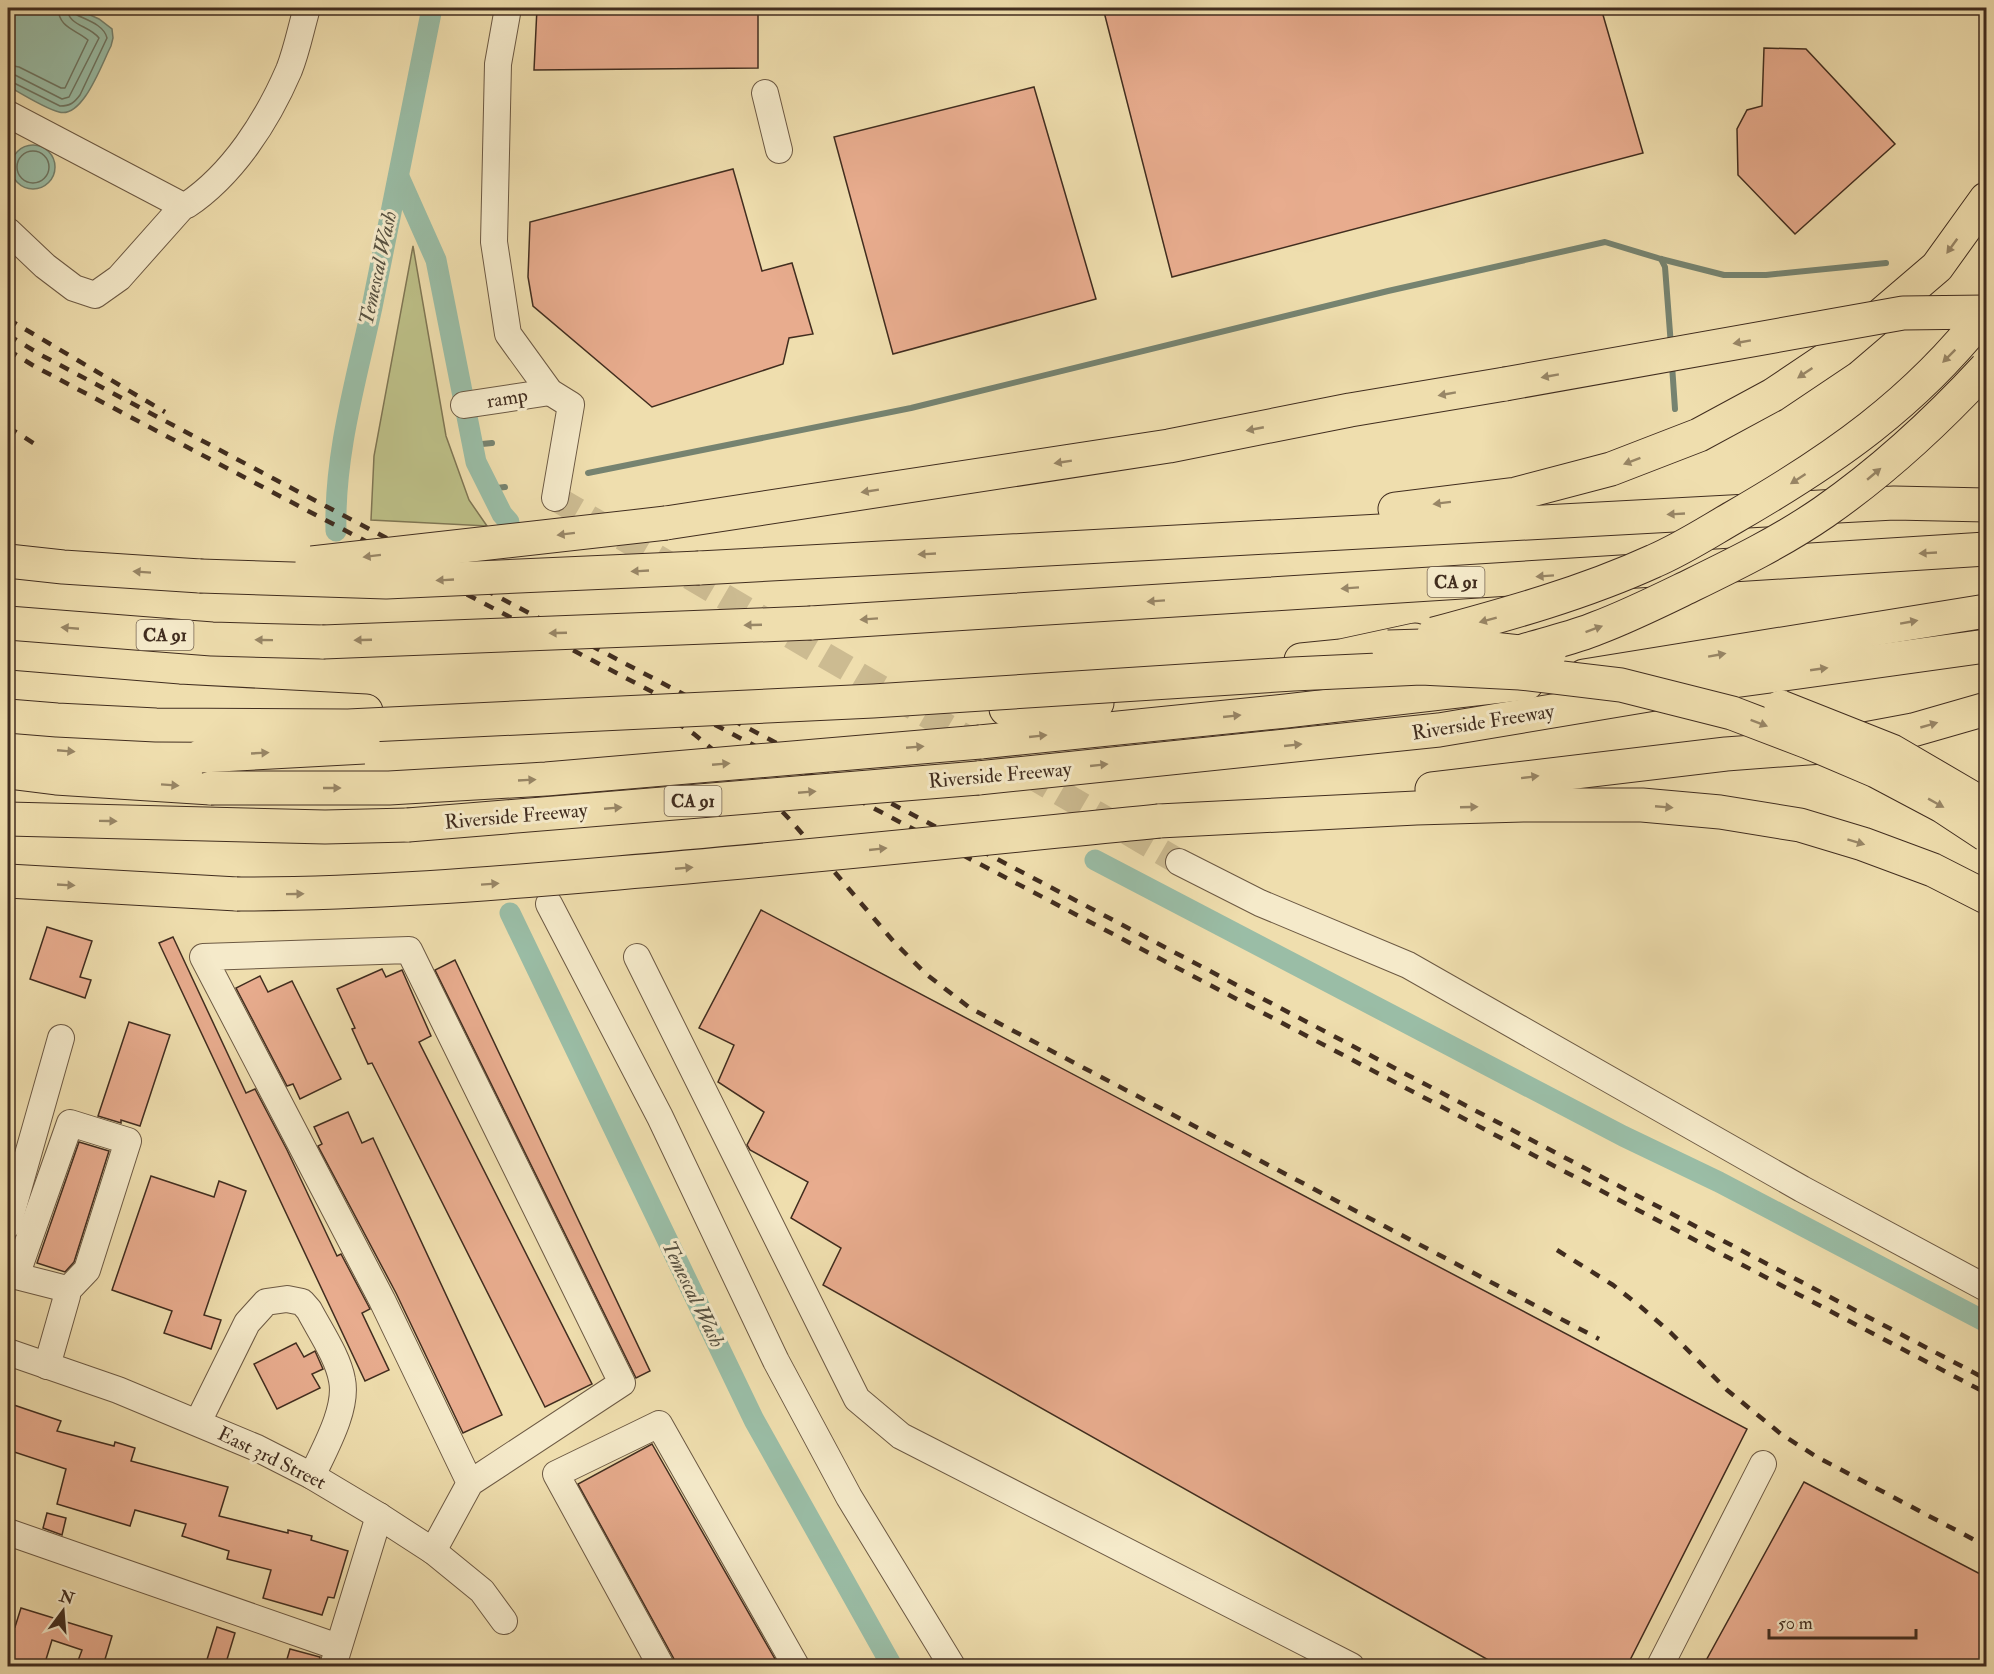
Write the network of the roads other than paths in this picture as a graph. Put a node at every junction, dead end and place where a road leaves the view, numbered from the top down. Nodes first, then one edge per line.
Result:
1 (307, 8) edge
2 (508, 8) edge
3 (765, 93) dead end
4 (8, 114) edge
5 (779, 150) dead end
6 (1986, 199) edge
7 (183, 206) junction
8 (8, 231) edge
9 (1986, 312) edge
10 (1986, 368) edge
11 (550, 392) junction
12 (464, 405) dead end
13 (555, 498) dead end
14 (1986, 506) edge
15 (1986, 549) edge
16 (986, 551) junction
17 (8, 561) edge
18 (200, 576) junction
19 (1986, 611) edge
20 (8, 623) edge
21 (1986, 646) edge
22 (8, 687) edge
23 (1004, 695) junction
24 (8, 696) edge
25 (1986, 709) edge
26 (8, 716) edge
27 (8, 746) edge
28 (8, 772) edge
29 (1986, 806) edge
30 (8, 819) edge
31 (1159, 821) junction
32 (1986, 835) edge
33 (1179, 862) tunnel mouth
34 (8, 881) edge
35 (1986, 897) edge
36 (549, 904) dead end
37 (637, 957) dead end
38 (62, 1038) dead end
39 (8, 1225) edge
40 (12, 1275) edge
41 (1986, 1288) edge
42 (66, 1292) junction
43 (8, 1352) edge
44 (47, 1366) junction
45 (198, 1422) junction
46 (1763, 1464) dead end
47 (312, 1476) junction
48 (470, 1483) junction
49 (379, 1516) junction
50 (8, 1532) edge
51 (433, 1551) junction
52 (504, 1621) dead end
53 (336, 1657) edge
54 (661, 1666) edge
55 (796, 1666) edge
56 (952, 1666) edge
57 (1351, 1666) edge
58 (1660, 1666) edge

1 - 7 street
2 - 11 street
3 - 5 street
4 - 7 street
6 -> 16 highway
7 - 8 street
9 -> 18 highway, bridge
9 -> 23 highway, bridge
23 -> 10 highway, bridge
11 - 12 street, ramp
11 - 13 street
14 -> 16 highway
15 -> 20 highway, CA 91, bridge
16 -> 18 highway, bridge
18 -> 17 highway
28 -> 19 highway, bridge
30 -> 21 highway, Riverside Freeway / CA 91, bridge
22 - 23 highway
27 -> 23 highway, bridge
24 - 29 highway, bridge
31 -> 25 highway, bridge
26 -> 32 highway, bridge
34 -> 31 highway, bridge
31 -> 35 highway
33 - 41 street
36 - 56 street
37 - 57 street
38 - 39 street
40 - 42 street
40 - 42 street
42 - 44 street
43 - 44 street, East 3rd Street
44 - 45 street, East 3rd Street
45 - 47 street, East 3rd Street
45 - 47 street
46 - 58 street
47 - 49 street, East 3rd Street
48 - 48 street
48 - 51 street
49 - 51 street, East 3rd Street
49 - 53 street
50 - 53 street
51 - 52 street, East 3rd Street
54 - 55 street

